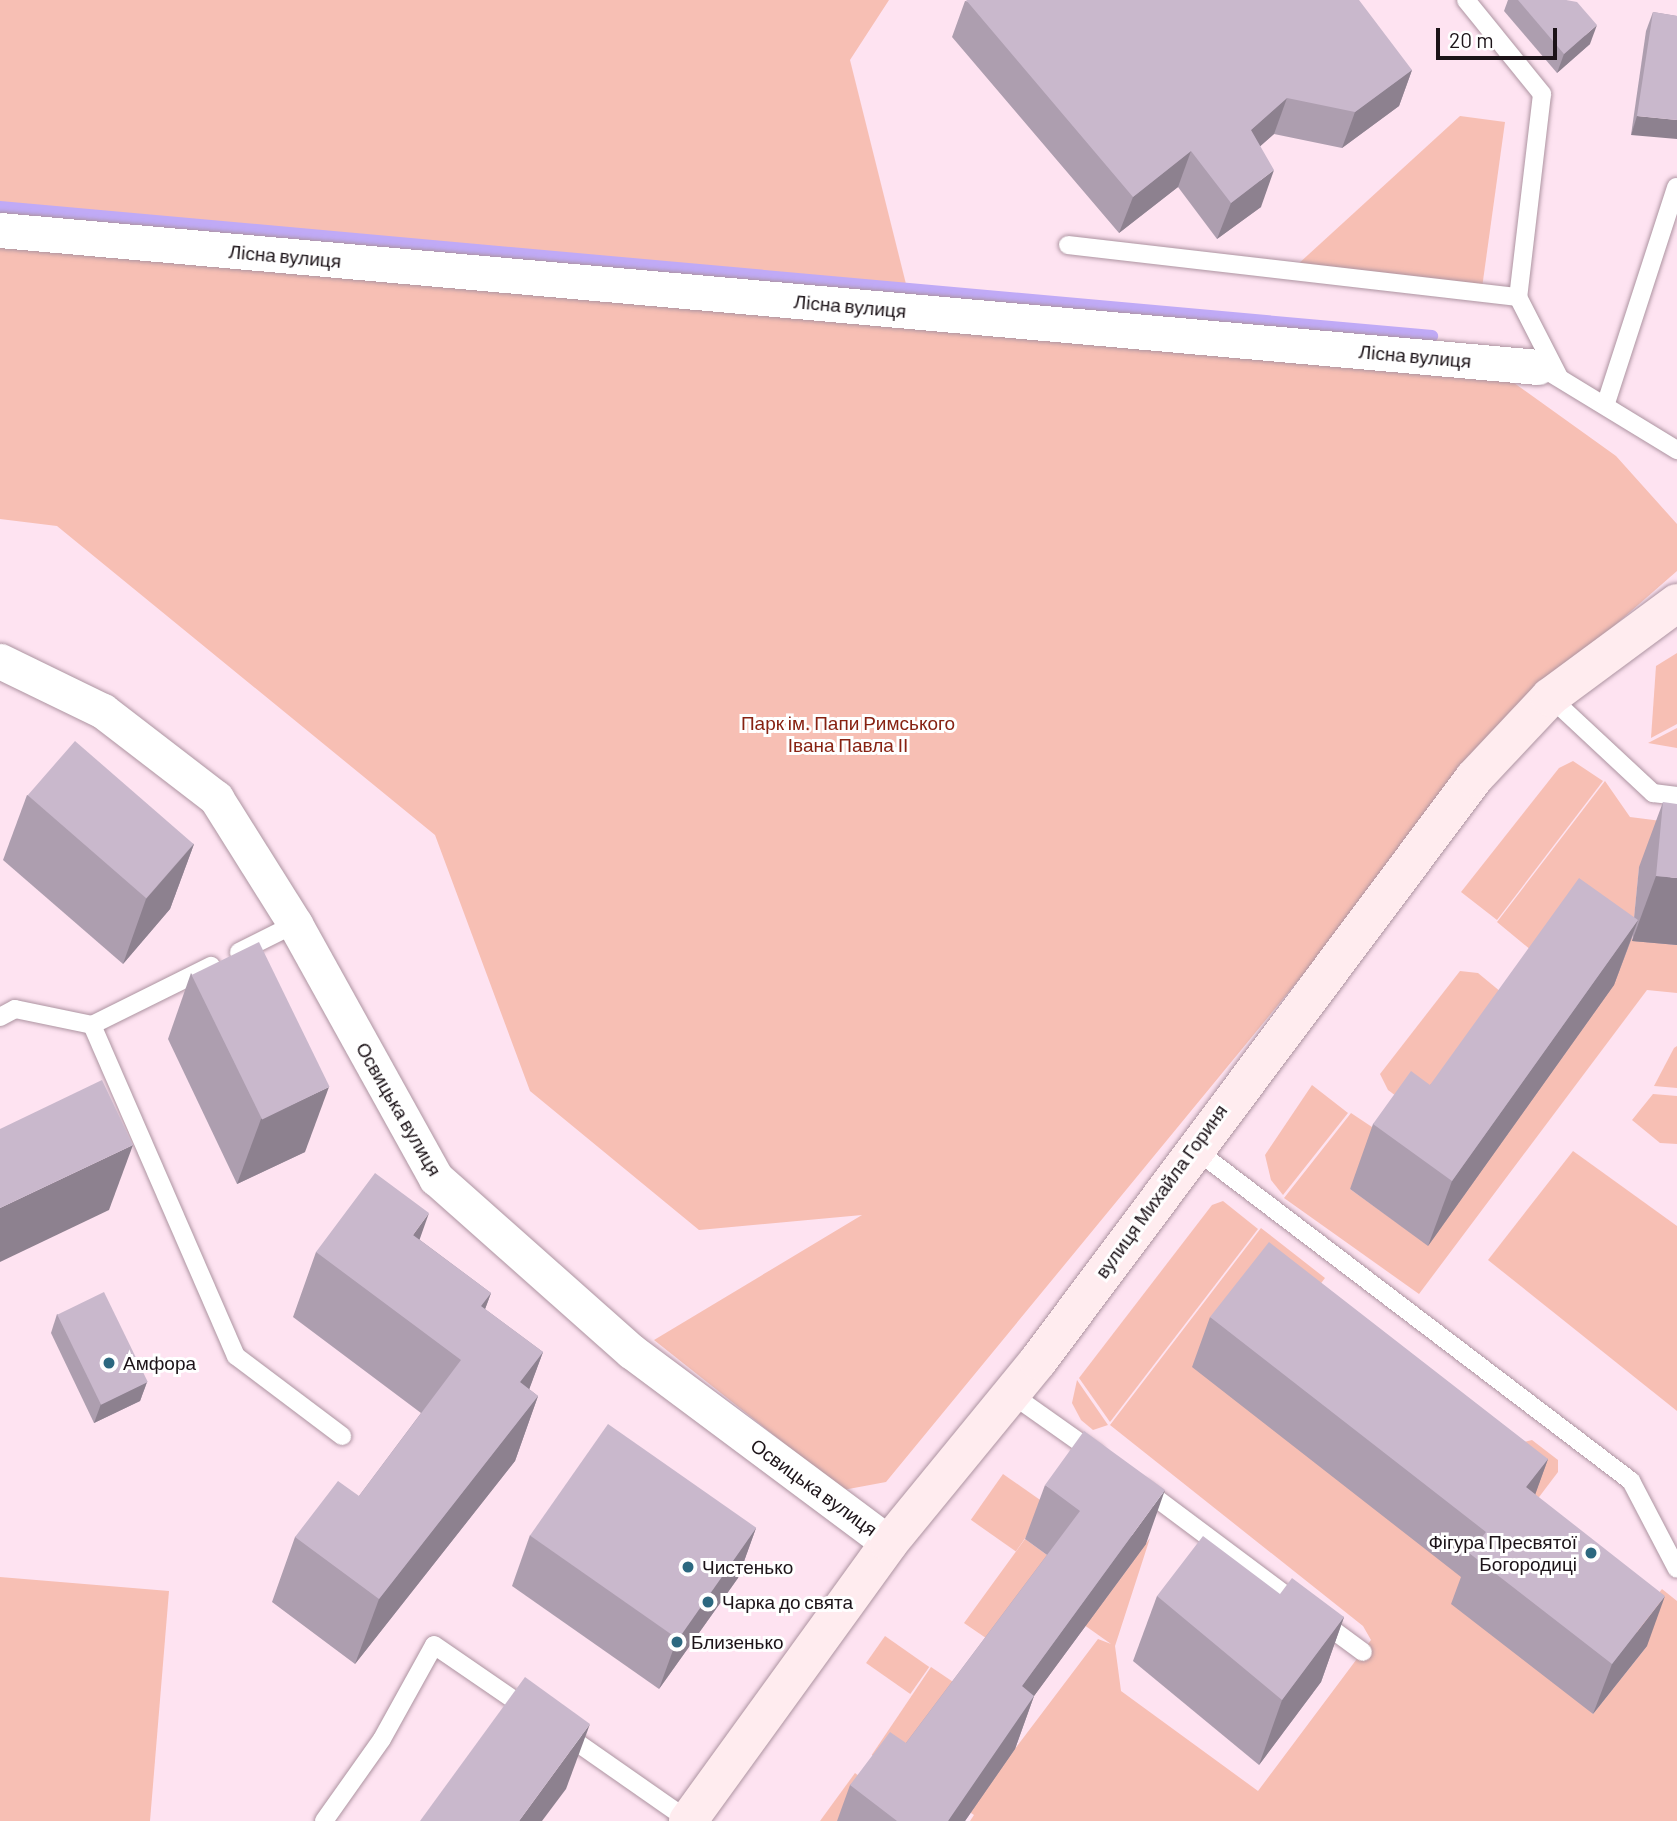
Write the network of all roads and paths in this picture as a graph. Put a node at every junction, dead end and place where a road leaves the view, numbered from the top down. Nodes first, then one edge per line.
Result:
1 (1466, 0) edge
2 (1676, 187) edge
3 (0, 230) edge
4 (1068, 246) dead end
5 (1518, 297) junction
6 (1548, 372) junction
7 (1606, 403) junction
8 (1677, 450) edge
9 (1677, 603) edge
10 (0, 661) edge
11 (1550, 696) junction
12 (1677, 796) edge
13 (295, 924) junction
14 (0, 1017) edge
15 (92, 1024) junction
16 (1192, 1147) junction
17 (1010, 1393) junction
18 (342, 1436) dead end
19 (889, 1543) junction
20 (1677, 1569) edge
21 (1363, 1652) dead end
22 (324, 1821) edge
23 (688, 1821) edge

1 - 5 lane
2 - 7 lane
3 - 6 street, Лісна вулиця
4 - 5 lane
5 - 6 lane
6 - 7 lane, Лісна вулиця
7 - 8 lane, Лісна вулиця
9 - 11 street, вулиця Михайла Гориня
10 - 13 street, Освицька вулиця
11 - 12 lane
11 - 16 street, вулиця Михайла Гориня
13 - 15 lane
13 - 19 street, Освицька вулиця
14 - 15 lane
15 - 18 lane
16 - 17 street, вулиця Михайла Гориня
16 - 20 lane
17 - 19 street, вулиця Михайла Гориня
17 - 21 lane
19 - 23 street, вулиця Михайла Гориня
22 - 23 lane

